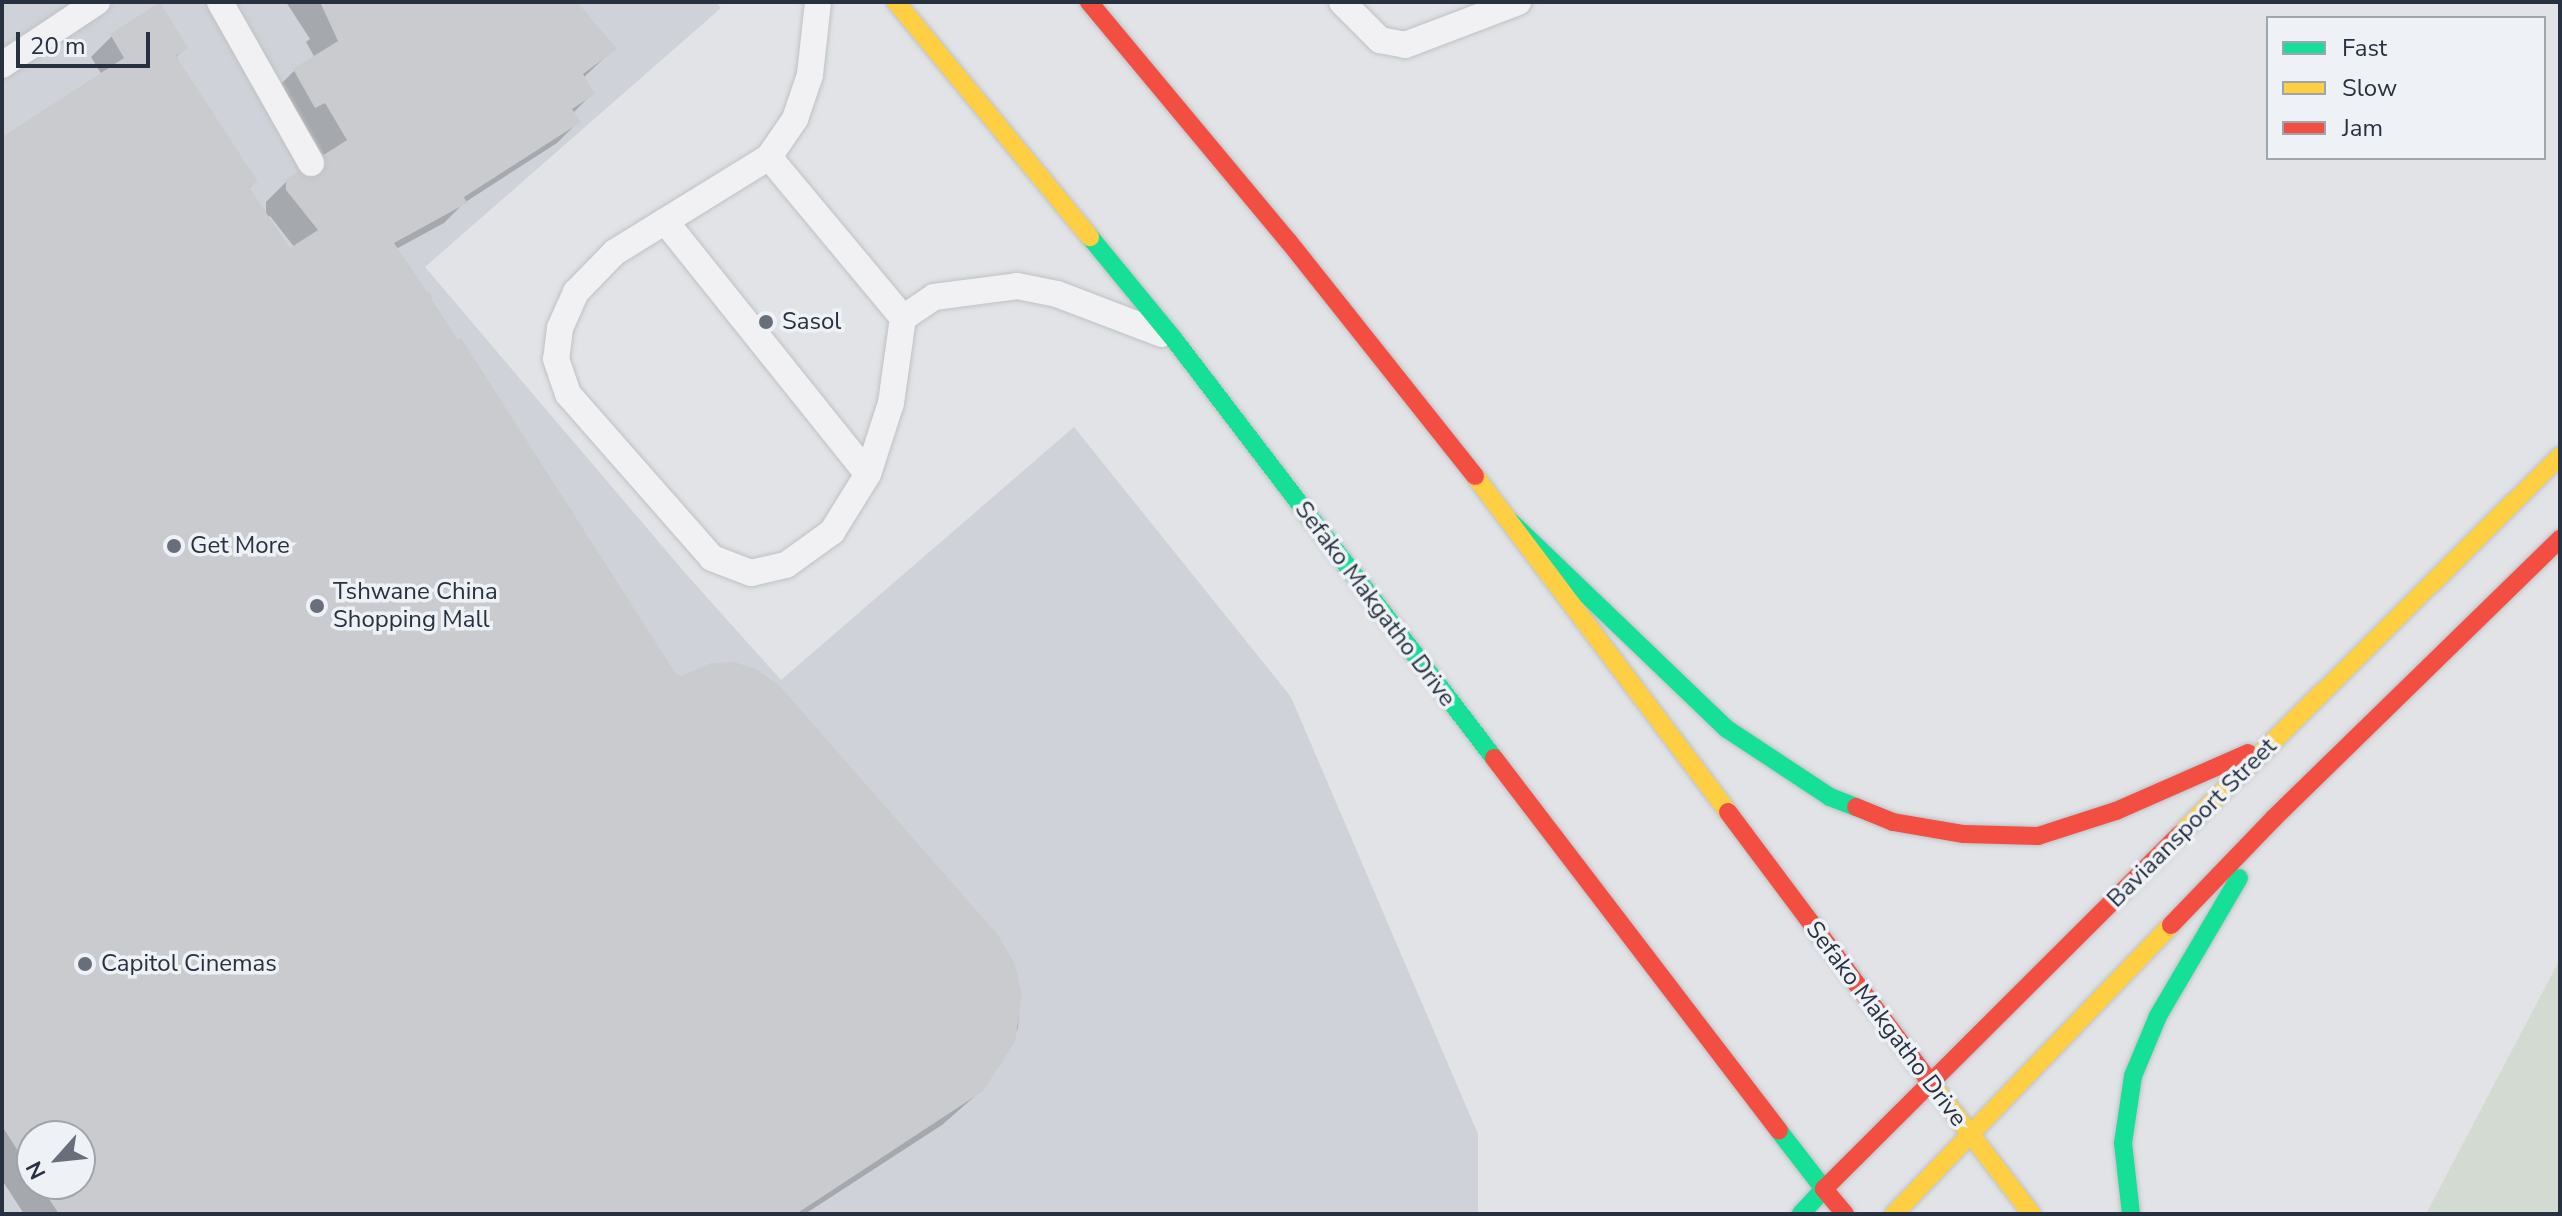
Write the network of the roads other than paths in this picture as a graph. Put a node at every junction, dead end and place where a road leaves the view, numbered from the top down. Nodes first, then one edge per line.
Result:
1 (97, 2) edge
2 (220, 2) edge
3 (818, 2) edge
4 (896, 2) edge
5 (1089, 2) edge
6 (1342, 2) edge
7 (1518, 2) edge
8 (2, 65) edge
9 (769, 157) junction
10 (311, 163) dead end
11 (665, 221) junction
12 (903, 318) junction
13 (1173, 338) junction
14 (2560, 456) edge
15 (868, 474) junction
16 (1511, 522) junction
17 (2560, 539) edge
18 (2272, 742) junction
19 (2274, 818) junction
20 (1931, 1083) junction
21 (1969, 1134) junction
22 (1824, 1189) junction
23 (1801, 1214) edge
24 (1845, 1214) edge
25 (1894, 1214) edge
26 (2032, 1214) edge
27 (2131, 1214) edge

1 - 8 lane
2 - 10 lane
3 - 9 lane
4 - 13 main road, Sefako Makgatho Drive
5 - 16 main road, Sefako Makgatho Drive
6 - 7 lane
9 - 11 lane
9 - 12 lane
11 - 15 lane
11 - 15 lane
12 - 13 lane
12 - 15 lane
13 - 22 main road, Sefako Makgatho Drive
14 - 18 main road, Baviaanspoort Street
16 - 18 main road
16 - 20 main road, Sefako Makgatho Drive
17 - 19 main road
18 - 20 main road, Baviaanspoort Street
19 - 21 main road
19 - 27 main road
20 - 21 main road, Sefako Makgatho Drive
20 - 22 main road, Baviaanspoort Street
21 - 25 main road
21 - 26 main road, Sefako Makgatho Drive
22 - 23 main road, Baviaanspoort Street
22 - 24 main road, Sefako Makgatho Drive

